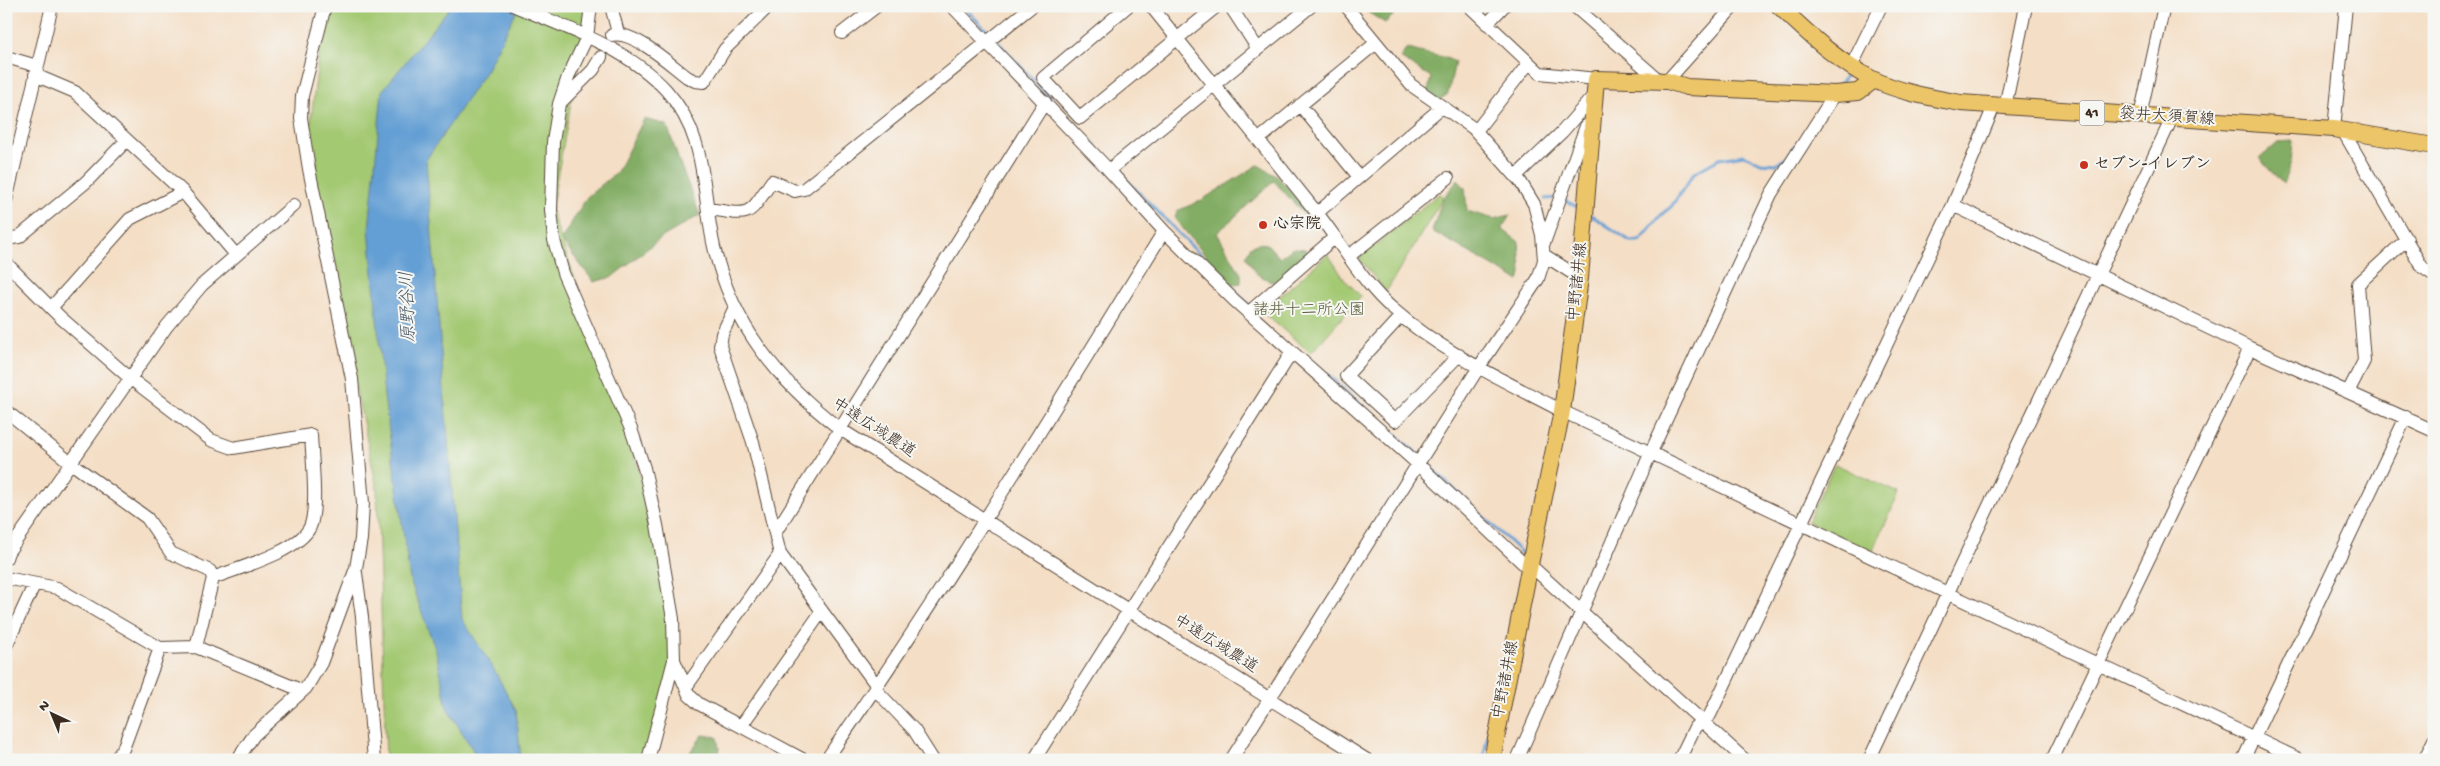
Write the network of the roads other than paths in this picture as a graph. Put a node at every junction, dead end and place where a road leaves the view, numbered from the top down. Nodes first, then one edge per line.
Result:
1 (52, 6) edge
2 (325, 6) edge
3 (515, 6) edge
4 (591, 6) edge
5 (611, 6) edge
6 (769, 6) edge
7 (877, 6) edge
8 (952, 6) edge
9 (1032, 6) edge
10 (1128, 6) edge
11 (1151, 6) edge
12 (1218, 6) edge
13 (1230, 6) edge
14 (1311, 6) edge
15 (1346, 6) edge
16 (1469, 6) edge
17 (1504, 6) edge
18 (1574, 6) edge
19 (1734, 6) edge
20 (1778, 6) edge
21 (1882, 6) edge
22 (2026, 6) edge
23 (2164, 6) edge
24 (2346, 6) edge
25 (1487, 24) junction
26 (842, 33) dead end
27 (587, 37) junction
28 (1178, 40) junction
29 (986, 42) junction
30 (1376, 43) junction
31 (1258, 50) junction
32 (6, 57) edge
33 (602, 57) dead end
34 (1528, 64) junction
35 (1850, 67) junction
36 (36, 70) junction
37 (1874, 80) junction
38 (1664, 81) junction
39 (1214, 84) junction
40 (1596, 87) junction
41 (1835, 94) junction
42 (1045, 102) junction
43 (559, 104) junction
44 (1300, 105) junction
45 (2000, 106) junction
46 (1442, 107) junction
47 (2140, 116) junction
48 (2172, 118) junction
49 (1594, 123) junction
50 (2339, 130) junction
51 (1476, 132) junction
52 (127, 140) junction
53 (1258, 140) junction
54 (2434, 146) edge
55 (1109, 170) junction
56 (1516, 176) junction
57 (1359, 177) junction
58 (1448, 178) dead end
59 (184, 192) junction
60 (6, 201) edge
61 (294, 205) dead end
62 (1953, 205) junction
63 (709, 209) junction
64 (1317, 213) junction
65 (1164, 231) junction
66 (1335, 236) junction
67 (6, 239) edge
68 (2407, 239) junction
69 (1543, 250) junction
70 (236, 255) junction
71 (1349, 256) junction
72 (6, 263) edge
73 (2099, 275) junction
74 (2434, 275) edge
75 (1580, 278) junction
76 (734, 307) junction
77 (50, 308) junction
78 (1248, 313) junction
79 (1401, 316) junction
80 (2250, 348) junction
81 (1292, 352) junction
82 (1459, 355) junction
83 (1479, 367) junction
84 (131, 379) junction
85 (2348, 392) junction
86 (6, 411) edge
87 (1562, 411) junction
88 (2406, 417) junction
89 (840, 429) junction
90 (2434, 431) edge
91 (1651, 452) junction
92 (71, 463) junction
93 (1419, 465) junction
94 (986, 520) junction
95 (1800, 523) junction
96 (775, 533) junction
97 (780, 554) junction
98 (6, 558) edge
99 (1529, 567) junction
100 (356, 568) junction
101 (6, 578) edge
102 (213, 578) junction
103 (34, 585) junction
104 (1949, 594) junction
105 (1128, 610) junction
106 (822, 611) junction
107 (1582, 612) junction
108 (6, 646) edge
109 (196, 647) junction
110 (160, 648) junction
111 (674, 660) junction
112 (2096, 664) junction
113 (686, 687) junction
114 (876, 688) junction
115 (303, 691) junction
116 (1270, 698) junction
117 (1706, 718) junction
118 (741, 726) junction
119 (2253, 738) junction
120 (2434, 740) edge
121 (115, 760) edge
122 (237, 760) edge
123 (374, 760) edge
124 (648, 760) edge
125 (804, 760) edge
126 (826, 760) edge
127 (933, 760) edge
128 (1034, 760) edge
129 (1231, 760) edge
130 (1367, 760) edge
131 (1492, 760) edge
132 (1517, 760) edge
133 (1679, 760) edge
134 (1745, 760) edge
135 (1870, 760) edge
136 (2052, 760) edge
137 (2243, 760) edge
138 (2301, 760) edge
139 (2424, 760) edge

1 - 36 street
2 - 100 street
3 - 27 street, 中遠広域農道
4 - 27 street
5 - 6 street
7 - 26 street
8 - 29 street
9 - 29 street
10 - 28 street
11 - 28 street
12 - 28 street
13 - 31 street
14 - 31 street
15 - 30 street
16 - 25 street
17 - 25 street
18 - 38 street
19 - 38 street
20 - 35 main road, 袋井大須賀線 / 41
21 - 35 street
22 - 45 street
23 - 47 street
24 - 50 street
25 - 34 street
27 - 43 street
27 - 63 street, 中遠広域農道
28 - 39 street
29 - 42 street
29 - 63 street
30 - 44 street
30 - 46 street
31 - 39 street
32 - 36 street
33 - 43 street
34 - 40 street
34 - 51 street
35 - 37 main road, 袋井大須賀線 / 41
36 - 52 street
36 - 60 street
37 - 41 main road
37 - 45 main road, 袋井大須賀線 / 41
38 - 40 main road
38 - 41 main road
39 - 53 street
39 - 55 street
40 - 49 main road, 中野諸井線
40 - 56 street
41 - 91 street
42 - 55 street
42 - 89 street
43 - 111 street
44 - 53 street
44 - 57 street
45 - 47 main road, 袋井大須賀線 / 41
45 - 62 street
46 - 51 street
46 - 57 street
47 - 48 main road, 袋井大須賀線 / 41
48 - 50 main road, 袋井大須賀線 / 41
48 - 73 street
49 - 69 street
49 - 75 main road, 中野諸井線
50 - 54 main road, 袋井大須賀線 / 41
50 - 68 street
51 - 56 street
52 - 59 street
52 - 67 street
53 - 64 street
55 - 65 street
56 - 69 street
57 - 64 street
58 - 71 street
59 - 70 street
59 - 77 street
61 - 70 street
62 - 73 street
62 - 95 street
63 - 76 street, 中遠広域農道
64 - 66 street
65 - 78 street
65 - 94 street
66 - 71 street
66 - 78 street
68 - 74 street
68 - 85 street
69 - 75 street
69 - 83 street
70 - 84 street
71 - 79 street
72 - 77 street
73 - 80 street
73 - 104 street
75 - 87 main road, 中野諸井線
76 - 89 street, 中遠広域農道
76 - 96 street
77 - 84 street
78 - 81 street
79 - 82 street
79 - 82 street
80 - 85 street
80 - 112 street
81 - 93 street
81 - 105 street
82 - 83 street
83 - 87 street
83 - 93 street
84 - 92 street
84 - 102 street
85 - 88 street
86 - 92 street
87 - 91 street
87 - 99 main road, 中野諸井線
88 - 90 street
88 - 119 street
89 - 94 street, 中遠広域農道
89 - 96 street
91 - 95 street
91 - 107 street
92 - 98 street
92 - 102 street
93 - 99 street
93 - 116 street
94 - 105 street, 中遠広域農道
94 - 114 street
95 - 104 street
95 - 117 street
96 - 97 street
97 - 106 street
97 - 113 street
99 - 107 street
99 - 131 main road, 中野諸井線
100 - 115 street
100 - 123 street
101 - 103 street
102 - 109 street
103 - 108 street
103 - 110 street
104 - 112 street
104 - 135 street
105 - 116 street, 中遠広域農道
105 - 128 street
106 - 114 street
106 - 118 street
107 - 117 street
107 - 132 street
109 - 110 street
109 - 115 street
110 - 121 street
111 - 113 street
111 - 124 street
112 - 119 street
112 - 136 street
113 - 118 street
114 - 126 street
114 - 127 street
115 - 122 street
116 - 129 street
116 - 130 street, 中遠広域農道
117 - 133 street
117 - 134 street
118 - 125 street
119 - 137 street
119 - 138 street
120 - 139 street

